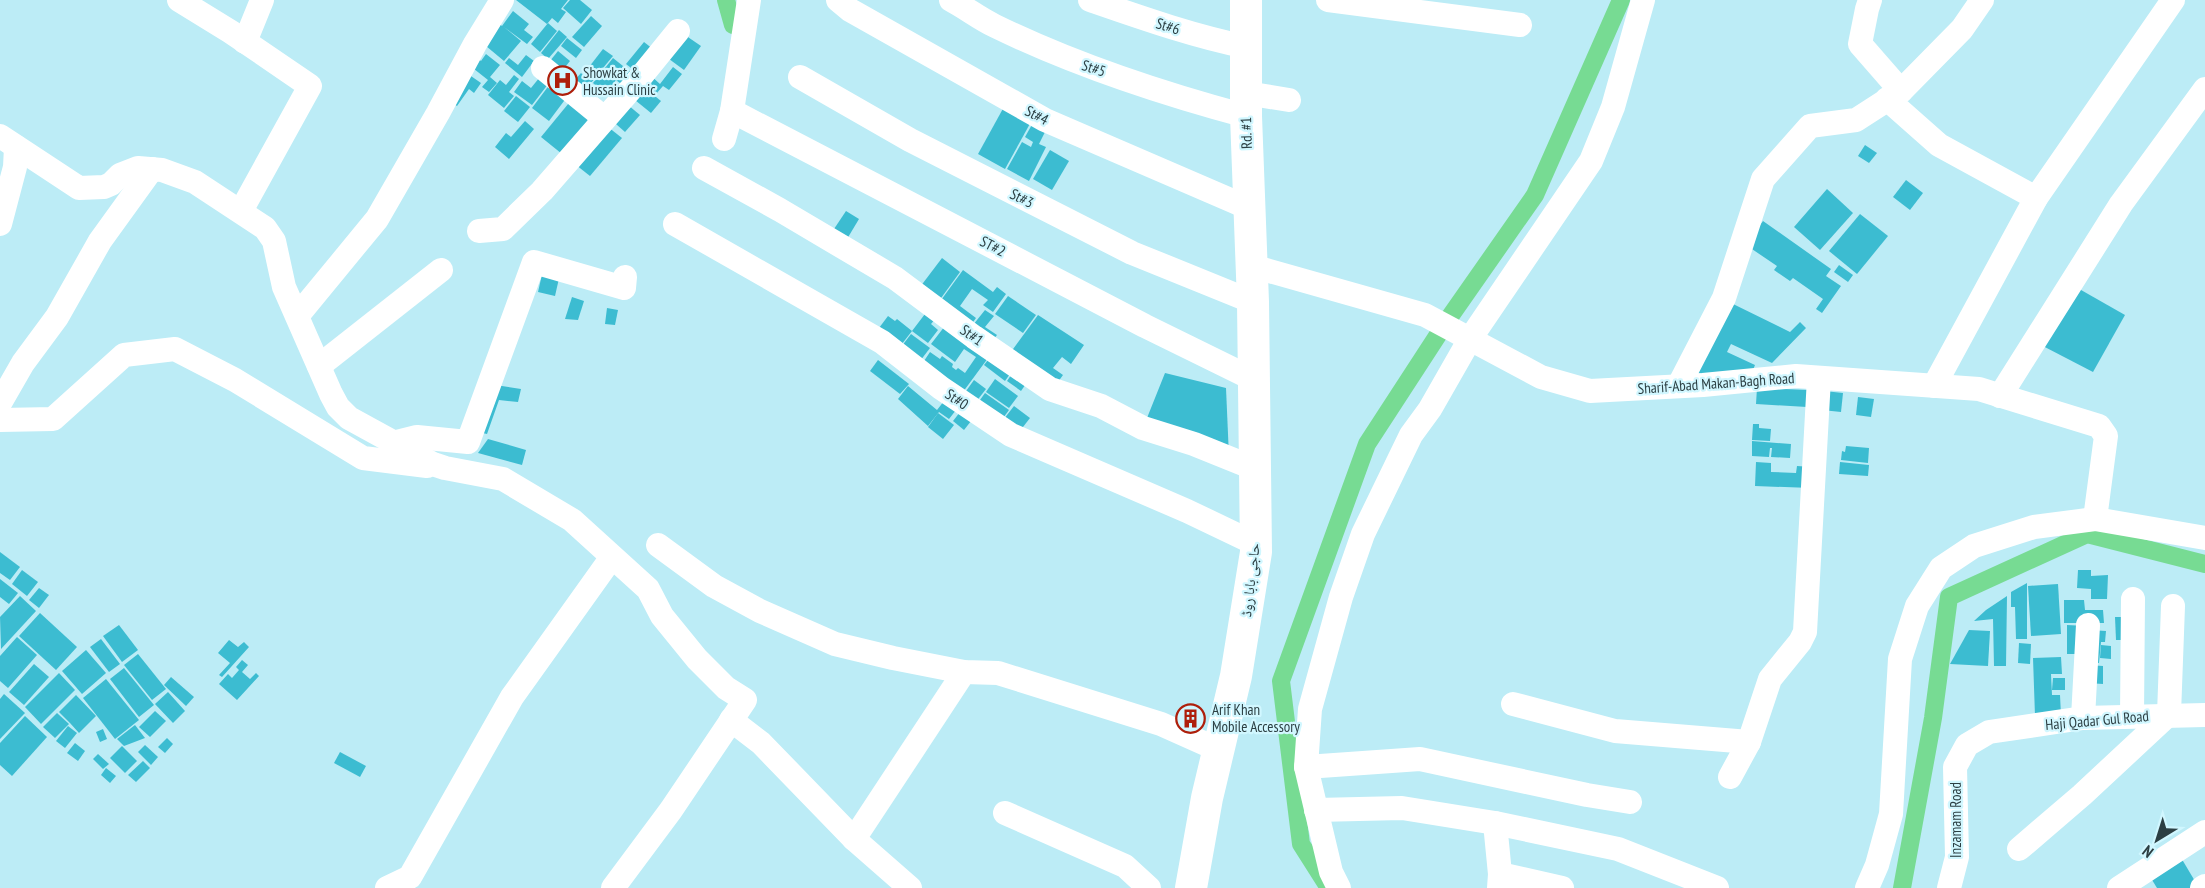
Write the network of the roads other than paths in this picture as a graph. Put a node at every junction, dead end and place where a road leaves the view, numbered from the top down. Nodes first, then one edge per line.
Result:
1 (179, 0) edge
2 (262, 0) edge
3 (502, 0) edge
4 (749, 0) edge
5 (838, 0) edge
6 (951, 0) edge
7 (1090, 0) edge
8 (1328, 0) edge
9 (1642, 0) edge
10 (1870, 0) edge
11 (1982, 0) edge
12 (2173, 0) edge
13 (1243, 1) edge
14 (1520, 25) dead end
15 (678, 31) dead end
16 (245, 42) junction
17 (1247, 47) junction
18 (543, 68) dead end
19 (800, 77) dead end
20 (2205, 89) edge
21 (1894, 95) junction
22 (1289, 100) dead end
23 (1246, 104) junction
24 (732, 111) junction
25 (604, 118) junction
26 (724, 139) dead end
27 (8, 142) edge
28 (704, 168) dead end
29 (152, 169) junction
30 (2036, 198) junction
31 (1249, 208) junction
32 (241, 211) junction
33 (675, 224) dead end
34 (0, 225) edge
35 (479, 231) dead end
36 (1252, 266) junction
37 (441, 270) dead end
38 (625, 277) dead end
39 (1253, 302) junction
40 (298, 315) junction
41 (1468, 338) junction
42 (319, 366) junction
43 (1819, 378) junction
44 (1254, 380) junction
45 (1679, 385) junction
46 (1934, 386) junction
47 (2000, 396) junction
48 (0, 403) edge
49 (0, 420) edge
50 (393, 443) junction
51 (445, 468) junction
52 (1256, 469) junction
53 (2095, 519) junction
54 (2205, 538) edge
55 (1256, 544) junction
56 (658, 545) dead end
57 (612, 557) junction
58 (2133, 599) dead end
59 (2173, 606) dead end
60 (2088, 625) dead end
61 (964, 672) junction
62 (1513, 704) dead end
63 (2169, 714) junction
64 (2205, 715) edge
65 (2132, 716) junction
66 (2083, 718) junction
67 (731, 720) junction
68 (1989, 732) joint
69 (1749, 742) junction
70 (1217, 749) junction
71 (1306, 767) junction
72 (1730, 777) dead end
73 (1630, 802) dead end
74 (1316, 810) junction
75 (1005, 813) dead end
76 (1495, 823) junction
77 (2205, 832) edge
78 (854, 839) junction
79 (2019, 849) dead end
80 (1500, 881) edge
81 (387, 888) edge
82 (613, 888) edge
83 (910, 888) edge
84 (1149, 888) edge
85 (1191, 888) edge
86 (1339, 888) edge
87 (1562, 888) edge
88 (1717, 888) edge
89 (1867, 888) edge
90 (1949, 888) edge
91 (2119, 888) edge

1 - 16 street
2 - 16 street
3 - 40 street
4 - 24 street
5 - 31 street, St#4
6 - 23 street, St#5
7 - 17 street, St#6
8 - 14 street
9 - 41 street
10 - 21 street
11 - 21 street
12 - 30 street
13 - 17 main road, Rd. #1
15 - 25 street
16 - 32 street
17 - 23 main road, Rd. #1
18 - 25 street
19 - 39 street, St#3
20 - 47 street
21 - 30 street
21 - 45 street
22 - 23 street, St#5
23 - 31 main road, Rd. #1
24 - 26 street
24 - 44 street, ST#2
25 - 35 street
27 - 29 street
27 - 34 street
28 - 52 street, St#1
29 - 32 street
29 - 48 street
30 - 46 street
31 - 36 main road, Rd. #1
32 - 40 street
33 - 55 street, St#0
36 - 39 main road, حاجی بابا روڈ
36 - 41 street, Sharif-Abad Makan-Bagh Road
37 - 42 street
38 - 50 street
39 - 44 main road, حاجی بابا روڈ
40 - 42 street
41 - 45 street, Sharif-Abad Makan-Bagh Road
41 - 71 street
42 - 50 street
43 - 45 street, Sharif-Abad Makan-Bagh Road
43 - 46 street, Sharif-Abad Makan-Bagh Road
43 - 69 street
44 - 52 main road, حاجی بابا روڈ
46 - 47 street, Sharif-Abad Makan-Bagh Road
47 - 53 street, Sharif-Abad Makan-Bagh Road
49 - 51 street
50 - 51 street
51 - 57 street
52 - 55 main road, حاجی بابا روڈ
53 - 54 street
53 - 89 street
55 - 70 main road, حاجی بابا روڈ
56 - 61 street
57 - 67 street
57 - 81 street
58 - 65 street
59 - 63 street
60 - 66 street
61 - 70 street
61 - 78 street
62 - 69 street
63 - 64 street, Haji Qadar Gul Road
63 - 65 street, Haji Qadar Gul Road
63 - 79 street
65 - 66 street, Haji Qadar Gul Road
66 - 68 street, Haji Qadar Gul Road
67 - 78 street
67 - 82 street
68 - 90 street, Inzamam Road
69 - 72 street
70 - 85 main road, حاجی بابا روڈ
71 - 73 street
71 - 74 street
74 - 76 street
74 - 86 street
75 - 84 street
76 - 80 street
76 - 88 street
77 - 91 street
78 - 83 street
80 - 87 street

